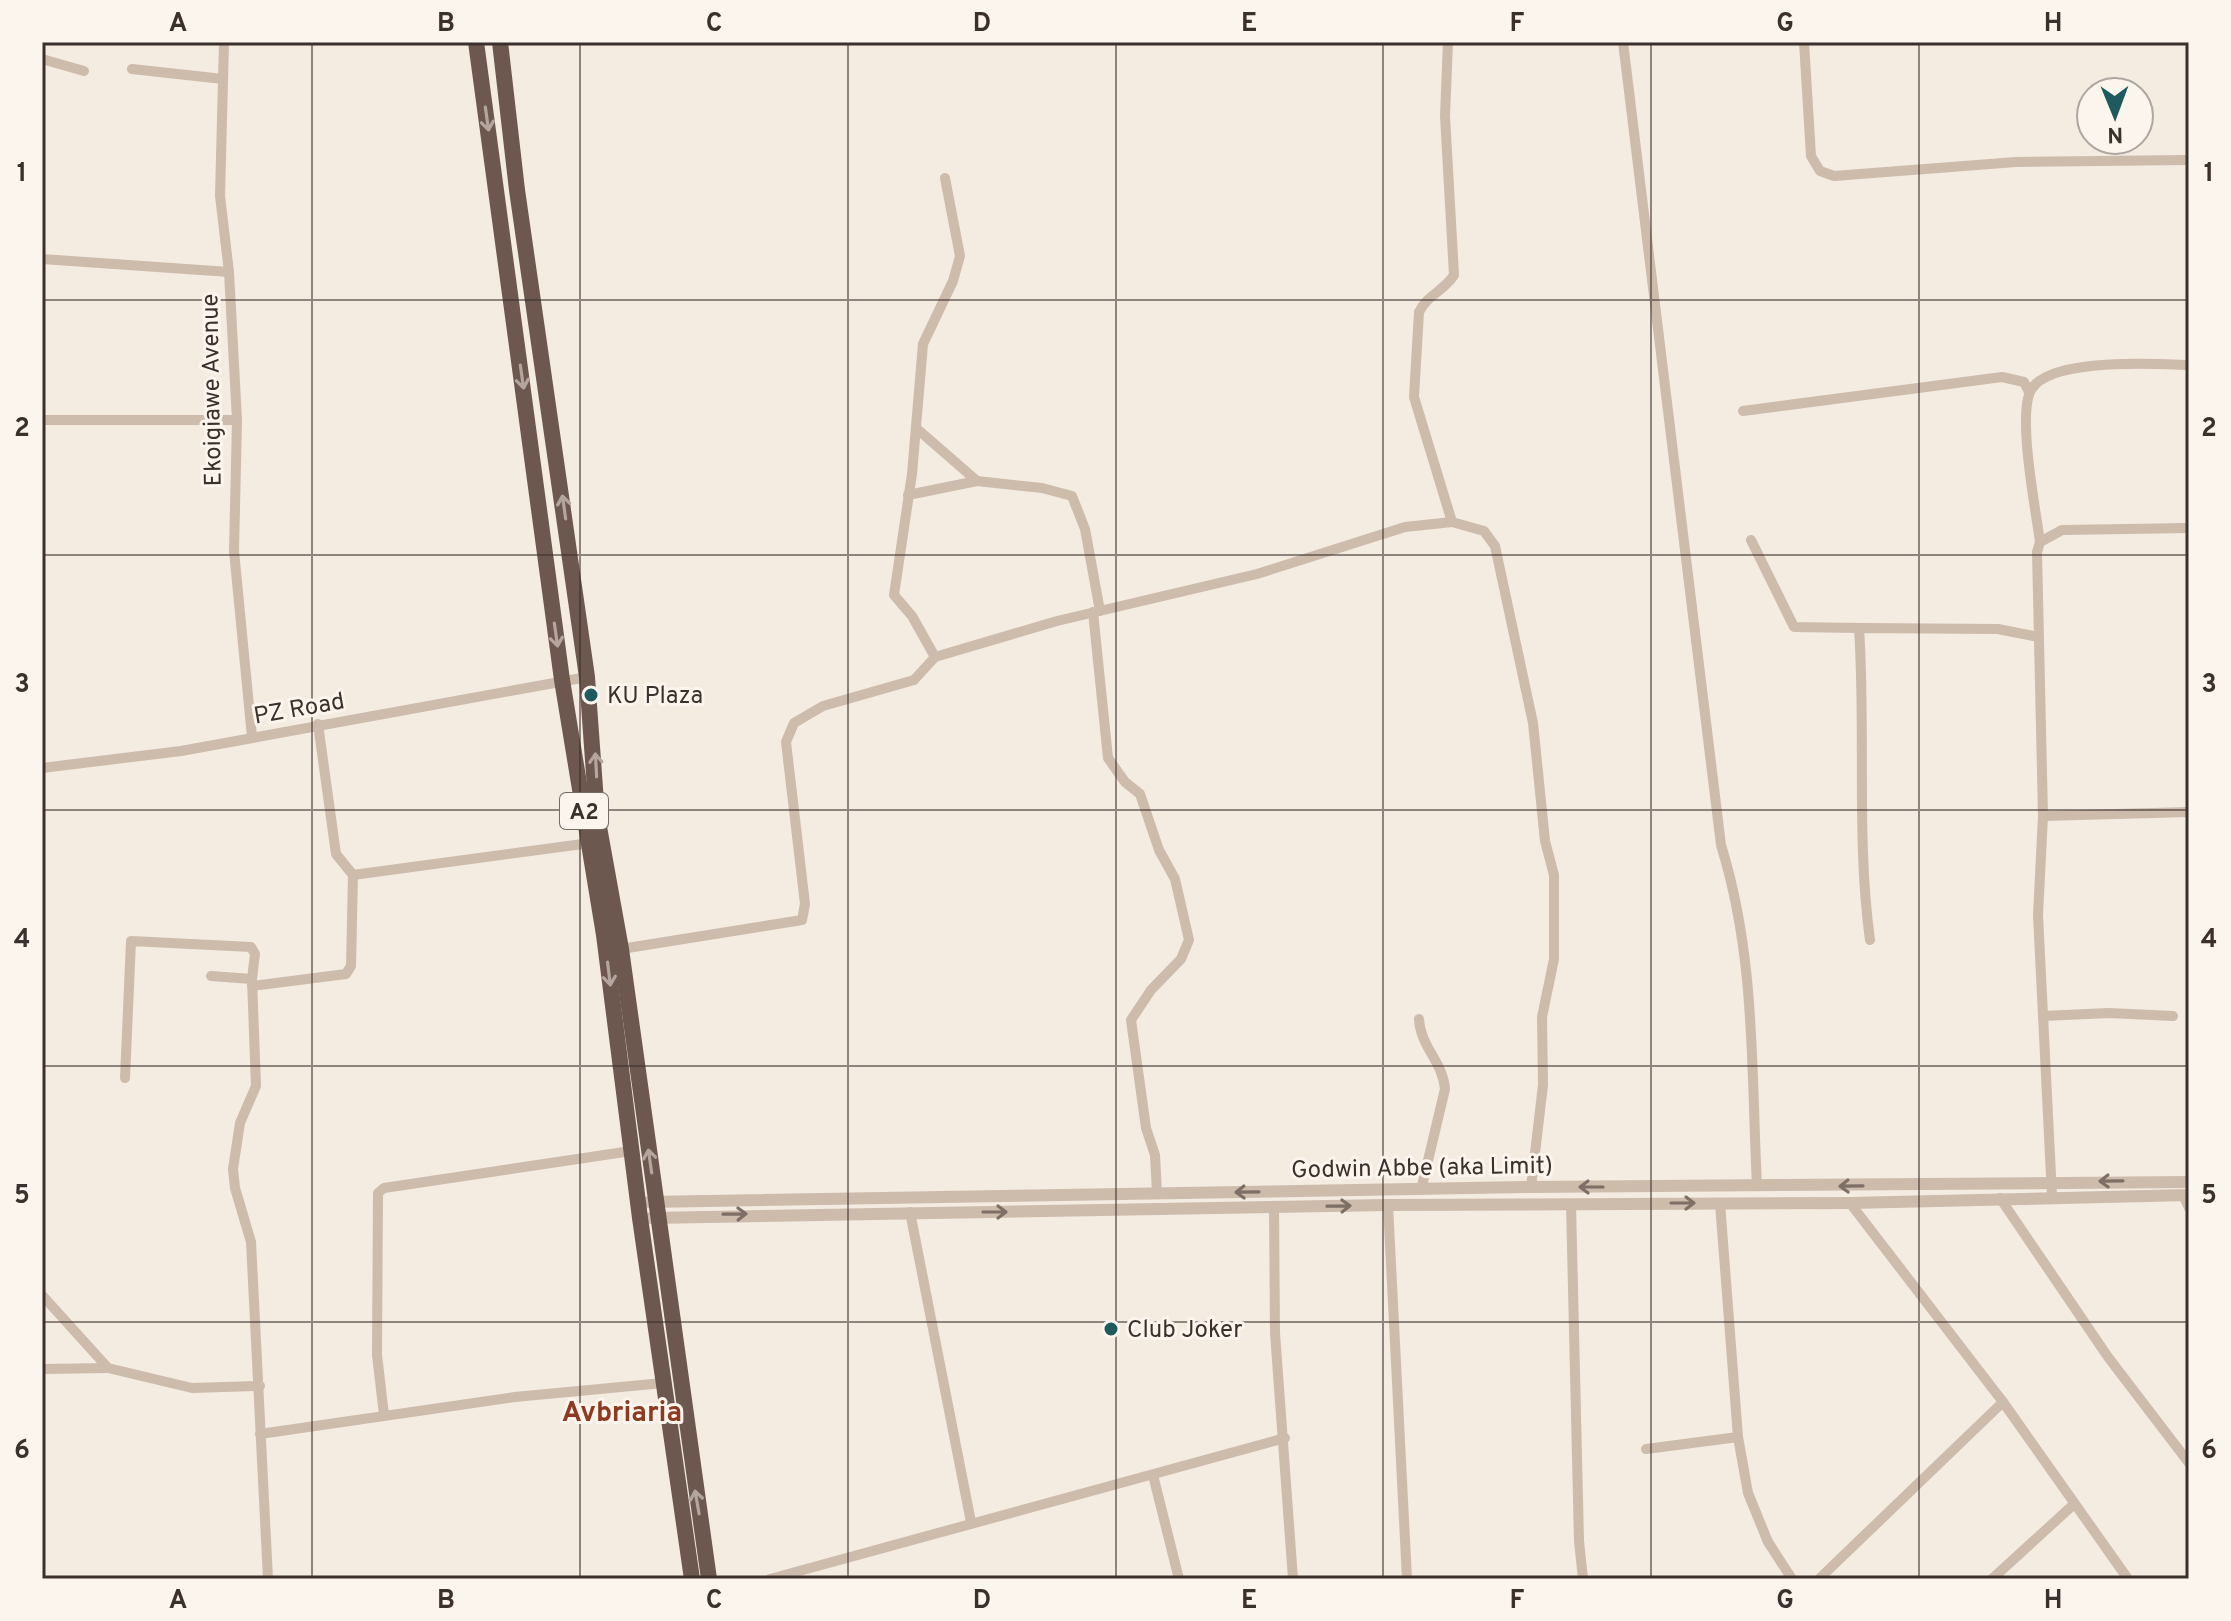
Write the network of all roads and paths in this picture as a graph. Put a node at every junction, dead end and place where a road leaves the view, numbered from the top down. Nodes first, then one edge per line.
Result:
1 (224, 42) edge
2 (476, 42) edge
3 (500, 42) edge
4 (1448, 42) edge
5 (1623, 42) edge
6 (1804, 42) edge
7 (42, 59) edge
8 (132, 69) dead end
9 (84, 71) dead end
10 (223, 79) junction
11 (2189, 160) edge
12 (945, 178) dead end
13 (42, 259) edge
14 (229, 272) junction
15 (2189, 365) edge
16 (2029, 392) junction
17 (1743, 411) dead end
18 (42, 420) edge
19 (237, 420) junction
20 (916, 428) junction
21 (977, 481) junction
22 (908, 495) junction
23 (1452, 522) junction
24 (2189, 528) edge
25 (1751, 540) dead end
26 (2040, 542) junction
27 (1096, 612) junction
28 (1859, 628) junction
29 (2038, 637) junction
30 (935, 657) junction
31 (587, 677) junction
32 (562, 680) junction
33 (318, 724) junction
34 (252, 737) junction
35 (42, 768) edge
36 (2189, 812) edge
37 (2043, 816) junction
38 (590, 843) junction
39 (353, 875) junction
40 (1870, 940) dead end
41 (621, 949) junction
42 (211, 976) dead end
43 (252, 983) junction
44 (2043, 1016) junction
45 (2173, 1016) dead end
46 (1419, 1019) dead end
47 (125, 1078) dead end
48 (631, 1151) junction
49 (2052, 1182) junction
50 (2189, 1182) edge
51 (1880, 1185) junction
52 (1757, 1186) junction
53 (1531, 1187) junction
54 (1421, 1190) junction
55 (1157, 1193) junction
56 (2186, 1195) edge
57 (2052, 1196) junction
58 (2000, 1198) junction
59 (1881, 1201) junction
60 (1720, 1203) junction
61 (1850, 1203) junction
62 (1571, 1204) junction
63 (1388, 1205) junction
64 (1274, 1207) junction
65 (2189, 1208) edge
66 (648, 1210) junction
67 (910, 1212) junction
68 (42, 1295) edge
69 (108, 1368) junction
70 (42, 1369) edge
71 (663, 1383) junction
72 (260, 1386) junction
73 (2003, 1402) junction
74 (384, 1415) junction
75 (260, 1434) junction
76 (1738, 1437) junction
77 (1285, 1438) junction
78 (1646, 1449) dead end
79 (2189, 1463) edge
80 (1153, 1475) junction
81 (2073, 1505) junction
82 (971, 1522) junction
83 (268, 1579) edge
84 (692, 1579) edge
85 (709, 1579) edge
86 (770, 1579) edge
87 (1179, 1579) edge
88 (1293, 1579) edge
89 (1407, 1579) edge
90 (1583, 1579) edge
91 (1792, 1579) edge
92 (1819, 1579) edge
93 (1992, 1579) edge
94 (2128, 1579) edge

1 - 10 street, Ekoigiawe Avenue
2 -> 32 highway, A2
31 -> 3 highway, A2
4 - 23 street
5 - 52 street
6 - 11 street
7 - 9 street
8 - 10 street
10 - 14 street, Ekoigiawe Avenue
12 - 20 street
13 - 14 street
14 - 19 street, Ekoigiawe Avenue
15 - 16 street
16 - 17 street
16 - 26 street
18 - 19 street
19 - 34 street, Ekoigiawe Avenue
20 - 21 street
20 - 22 street
21 - 22 street
21 - 27 street
22 - 30 street
23 - 27 street
23 - 53 street
24 - 26 street
25 - 28 street
26 - 29 street
27 - 30 street
27 - 55 street
28 - 29 street
28 - 40 street
29 - 37 street
30 - 41 street
31 - 32 street, PZ Road
41 -> 31 highway, A2
32 - 33 street, PZ Road
32 - 38 highway, A2
33 - 34 street, PZ Road
33 - 39 street
34 - 35 street, PZ Road
36 - 37 street
37 - 44 street
38 - 39 street
38 -> 48 highway, A2
39 - 43 street
66 -> 41 highway, A2
42 - 43 street
43 - 47 street
43 - 72 street
44 - 45 street
44 - 49 street
46 - 54 street
48 - 66 highway, A2
48 - 74 street
50 -> 49 street, Godwin Abbe (aka Limit)
49 - 51 street, Godwin Abbe (aka Limit)
49 - 57 street
51 -> 52 street, Godwin Abbe (aka Limit)
51 - 59 street
52 -> 53 street, Godwin Abbe (aka Limit)
53 - 54 street, Godwin Abbe (aka Limit)
54 -> 55 street, Godwin Abbe (aka Limit)
55 - 66 street, Godwin Abbe (aka Limit)
56 - 57 street, Godwin Abbe (aka Limit)
56 - 65 street
57 - 58 street, Godwin Abbe (aka Limit)
58 - 59 street, Godwin Abbe (aka Limit)
58 - 79 street
59 - 61 street, Godwin Abbe (aka Limit)
60 - 61 street, Godwin Abbe (aka Limit)
62 -> 60 street, Godwin Abbe (aka Limit)
60 - 76 street
61 - 73 street
62 - 63 street, Godwin Abbe (aka Limit)
62 - 90 street
64 -> 63 street, Godwin Abbe (aka Limit)
63 - 89 street
67 -> 64 street, Godwin Abbe (aka Limit)
64 - 77 street
66 -> 67 street, Godwin Abbe (aka Limit)
66 - 71 highway, A2
85 -> 66 highway, A2
67 - 82 street
68 - 69 street
69 - 70 street
69 - 72 street
71 - 74 street
71 - 84 highway, A2
72 - 75 street
73 - 81 street
73 - 92 street
74 - 75 street
75 - 83 street
76 - 78 street
76 - 91 street
77 - 80 street
77 - 88 street
80 - 82 street
80 - 87 street
81 - 93 street
81 - 94 street
82 - 86 street

